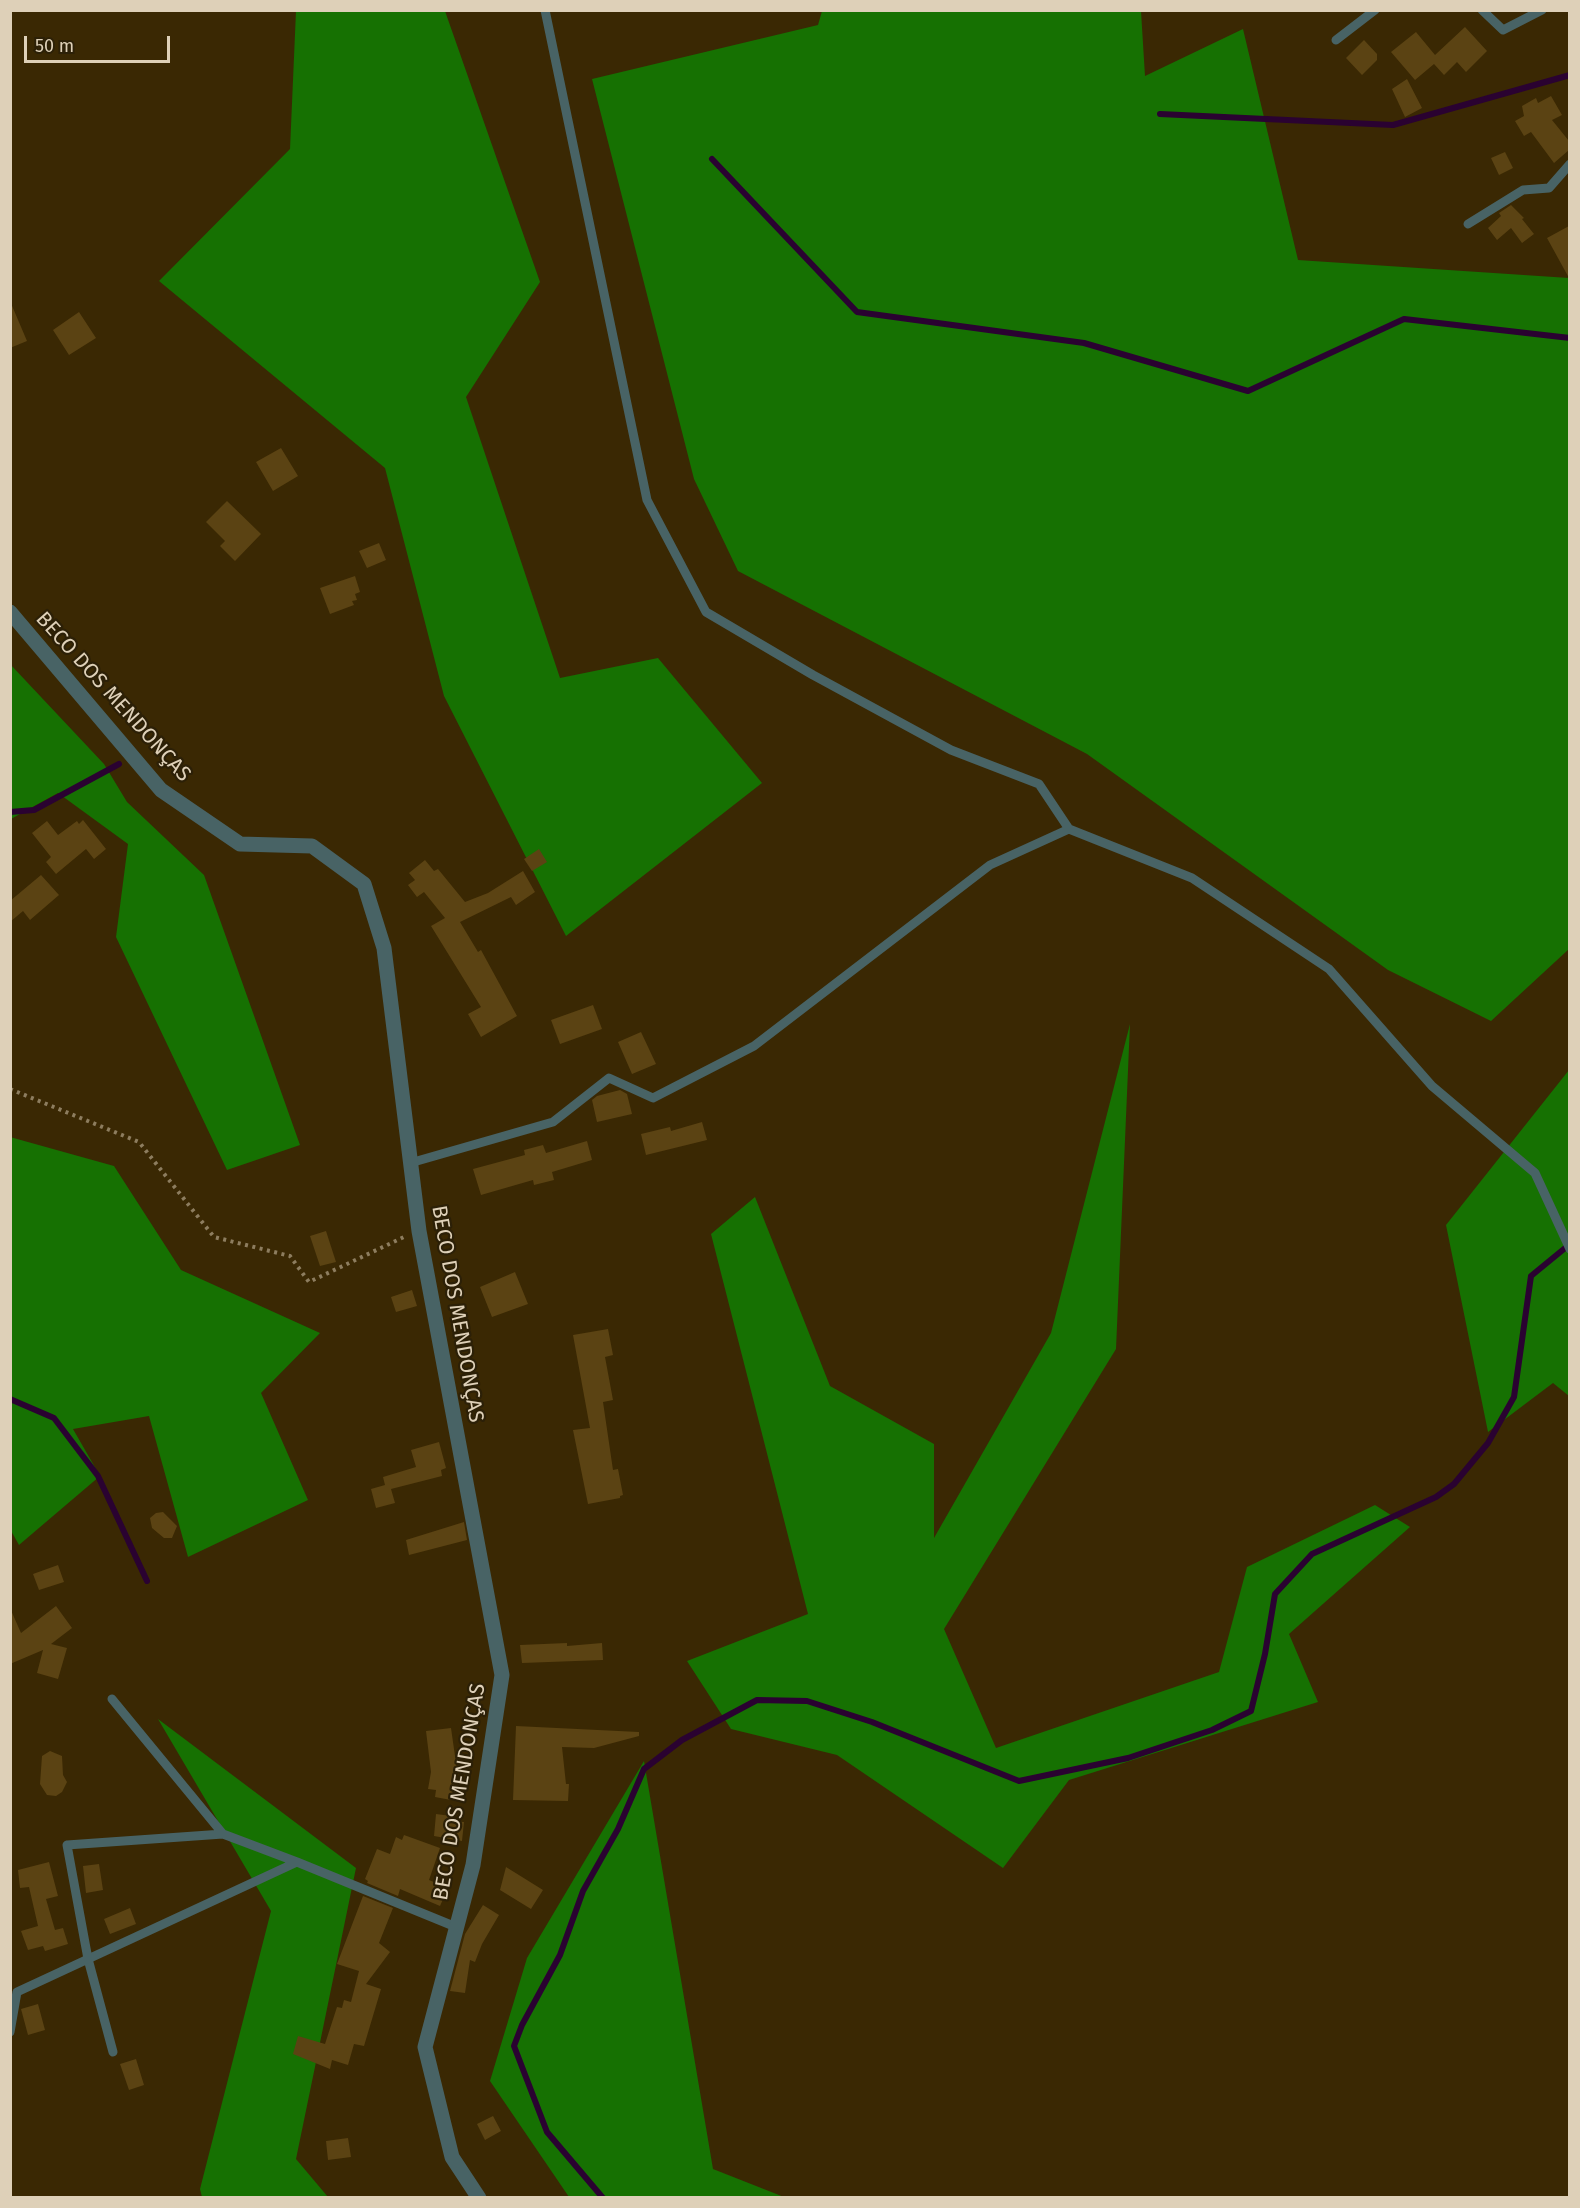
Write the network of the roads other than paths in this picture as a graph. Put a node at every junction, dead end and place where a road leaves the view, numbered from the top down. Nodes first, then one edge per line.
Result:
1 (545, 10) edge
2 (1375, 10) edge
3 (1482, 10) edge
4 (1542, 10) edge
5 (1336, 40) dead end
6 (1569, 164) edge
7 (1468, 224) dead end
8 (10, 612) edge
9 (1068, 829) junction
10 (410, 1162) junction
11 (1569, 1249) edge
12 (112, 1699) dead end
13 (223, 1834) junction
14 (297, 1862) junction
15 (456, 1927) junction
16 (88, 1959) junction
17 (10, 2032) edge
18 (113, 2052) dead end
19 (479, 2198) edge

1 - 9 lane
2 - 5 lane
3 - 4 lane
6 - 7 lane
8 - 10 street, BECO DOS MENDONÇAS
9 - 10 lane
9 - 11 lane
10 - 15 street, BECO DOS MENDONÇAS
12 - 13 lane
13 - 14 lane
13 - 16 lane
14 - 15 lane
14 - 16 lane
15 - 19 street, BECO DOS MENDONÇAS
16 - 17 lane
16 - 18 lane

